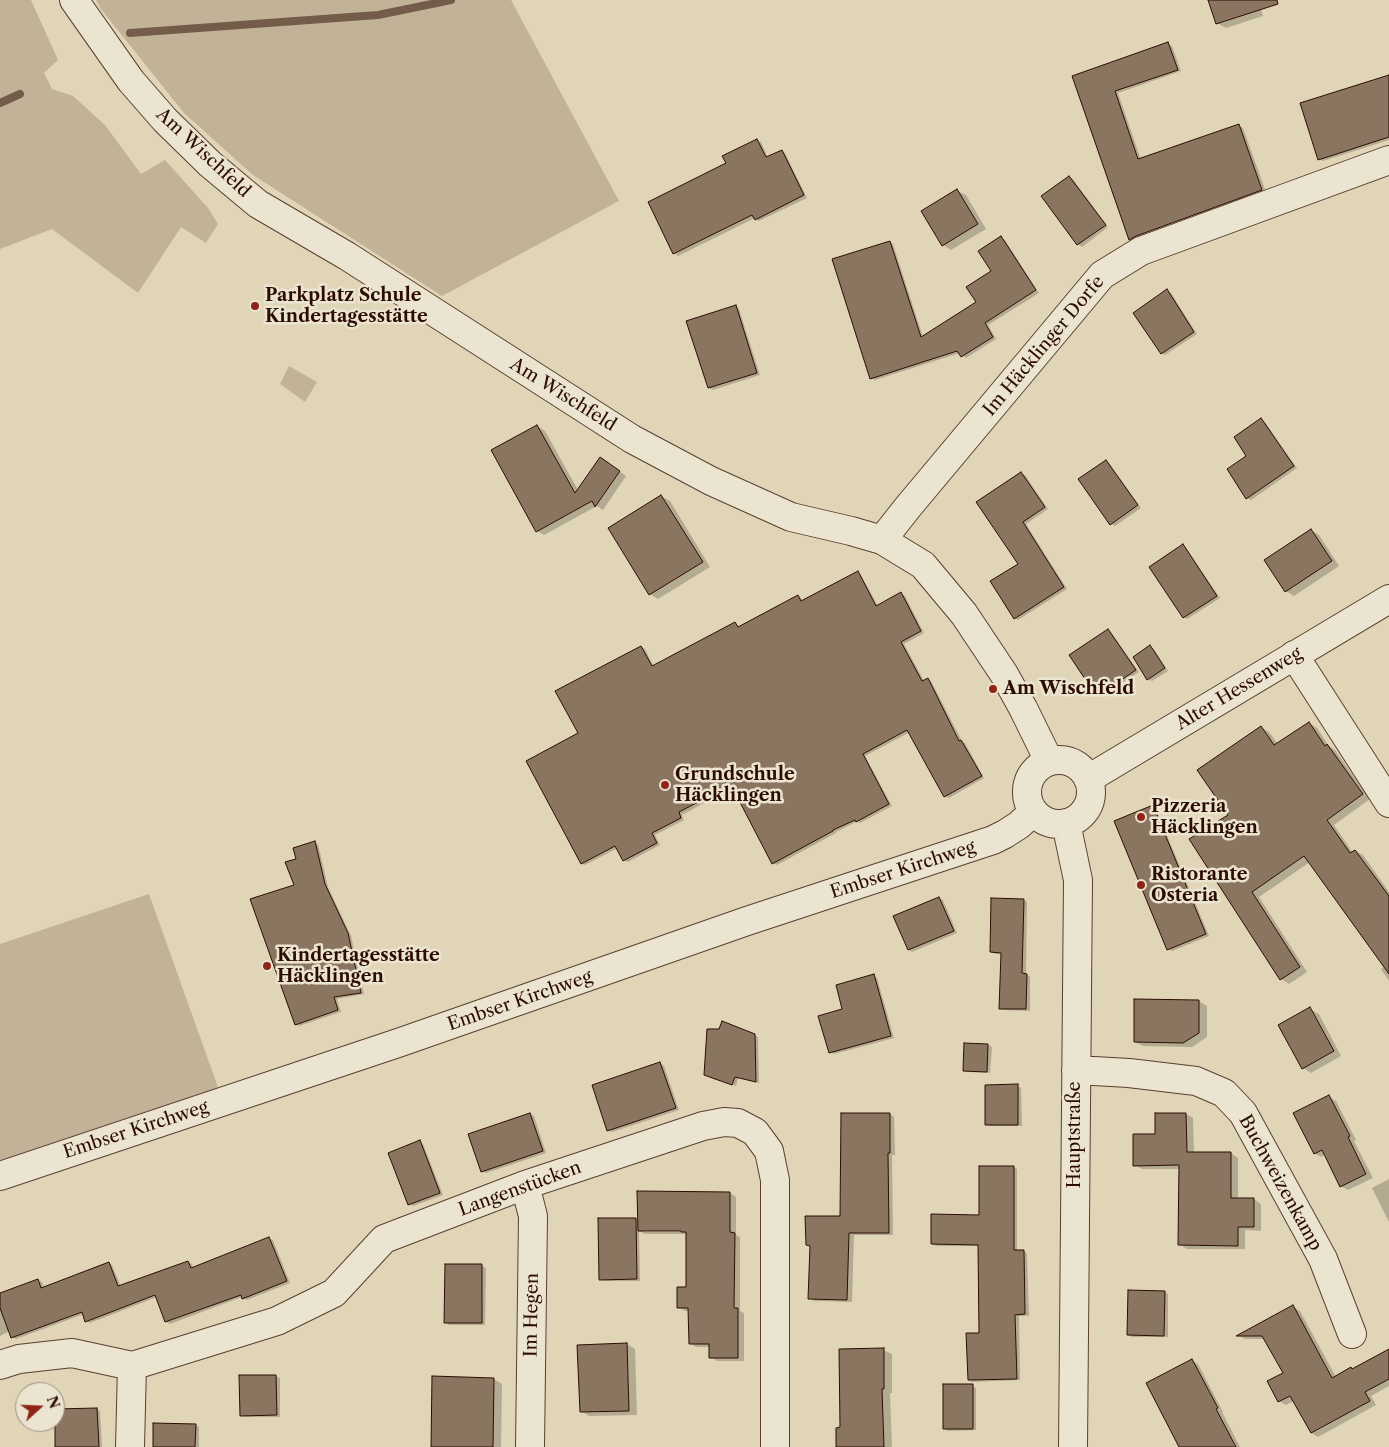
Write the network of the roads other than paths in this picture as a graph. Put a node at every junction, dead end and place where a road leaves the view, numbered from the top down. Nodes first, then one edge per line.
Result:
1 (74, 0) edge
2 (1389, 160) edge
3 (882, 540) junction
4 (1389, 598) edge
5 (1294, 655) junction
6 (1049, 761) junction
7 (1088, 779) junction
8 (1389, 803) edge
9 (1033, 812) junction
10 (1066, 824) junction
11 (1076, 1070) junction
12 (0, 1176) edge
13 (525, 1185) junction
14 (1352, 1334) dead end
15 (0, 1365) edge
16 (132, 1366) junction
17 (130, 1447) edge
18 (530, 1447) edge
19 (775, 1447) edge
20 (1073, 1447) edge

1 - 3 street, Am Wischfeld
2 - 3 street, Im Häcklinger Dorfe
3 - 6 street, Am Wischfeld
4 - 5 street, Alter Hessenweg
5 - 7 street, Alter Hessenweg
5 - 8 street
6 - 7 street
6 - 9 street
7 - 10 street
9 - 10 street
9 - 12 street, Embser Kirchweg
10 - 11 street, Hauptstraße
11 - 14 street, Buchweizenkamp
11 - 20 street, Hauptstraße
13 - 16 street, Langenstücken
13 - 18 street, Im Hegen
13 - 19 street, Langenstücken
15 - 16 street, Langenstücken
16 - 17 street

